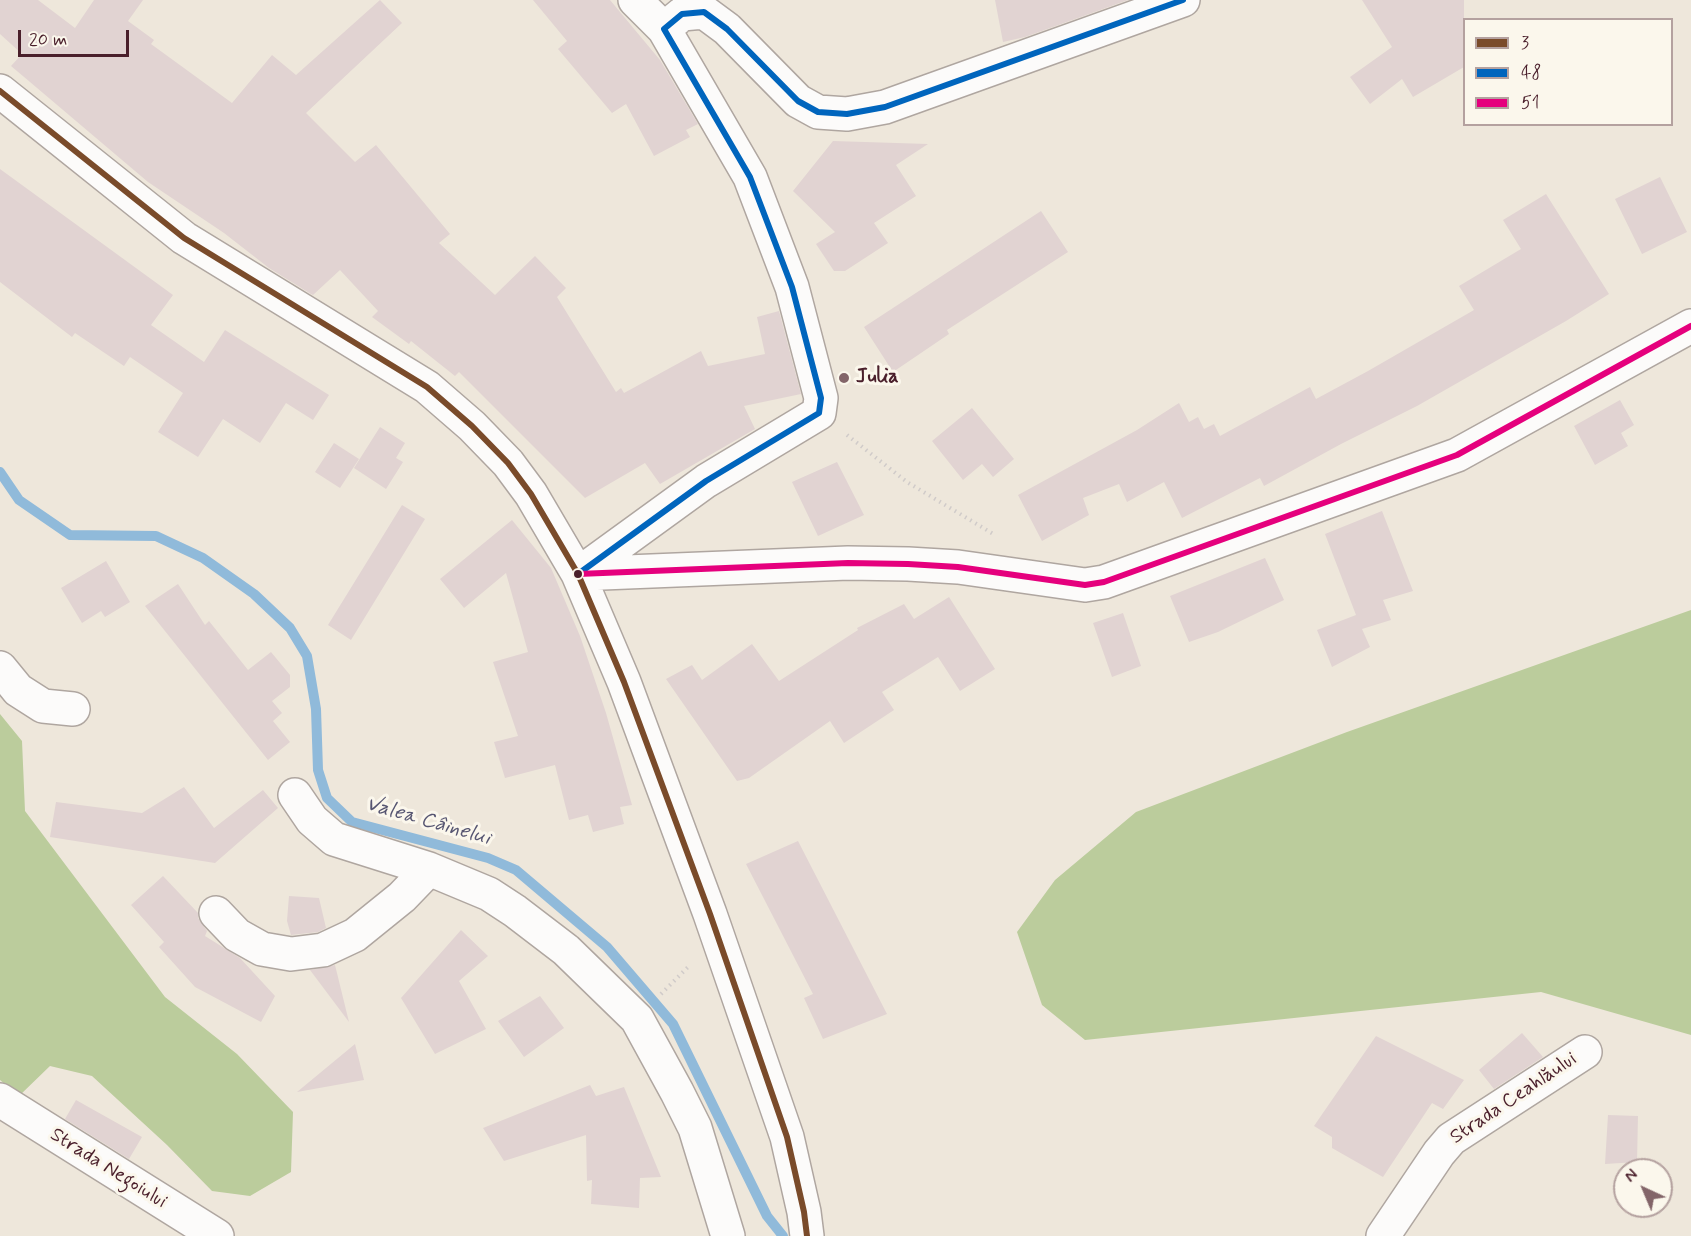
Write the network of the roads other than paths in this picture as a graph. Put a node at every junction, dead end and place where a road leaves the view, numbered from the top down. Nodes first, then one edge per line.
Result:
1 (635, 0) edge
2 (1184, 0) edge
3 (664, 28) junction
4 (0, 90) edge
5 (1691, 326) edge
6 (578, 574) junction
7 (0, 668) edge
8 (73, 709) dead end
9 (295, 795) dead end
10 (429, 869) junction
11 (216, 913) dead end
12 (1584, 1052) dead end
13 (0, 1101) edge
14 (805, 1224) edge
15 (217, 1236) edge
16 (728, 1236) edge
17 (1383, 1236) edge

1 - 3 street
2 - 3 street
3 - 6 street
4 - 6 street
5 - 6 street
6 - 14 street
7 - 8 street
9 - 10 street
10 - 11 street
10 - 16 street
12 - 17 street, Strada Ceahlăului
13 - 15 street, Strada Negoiului

